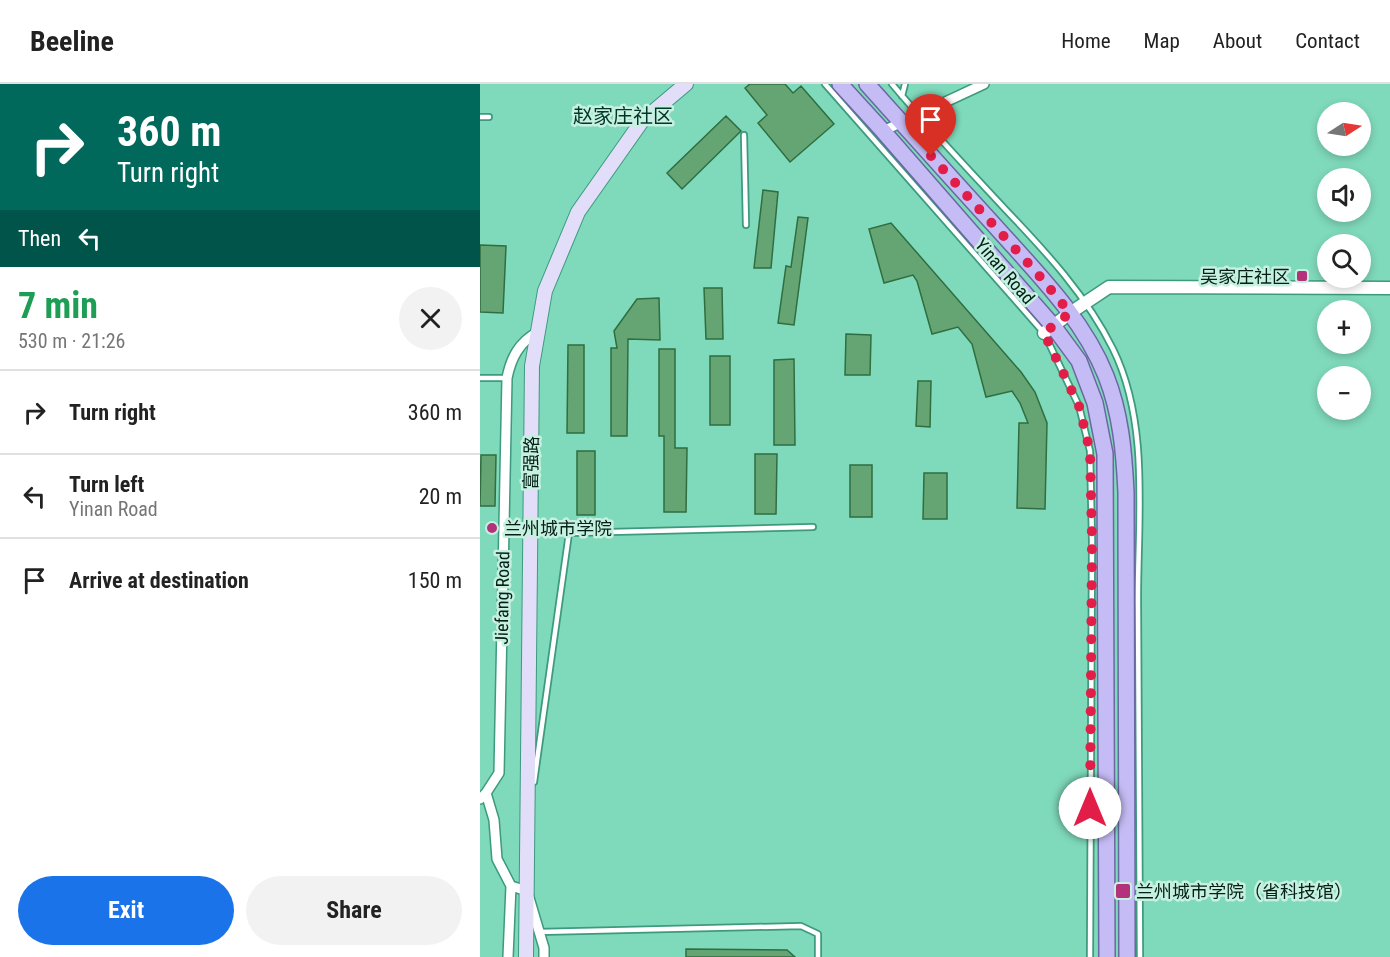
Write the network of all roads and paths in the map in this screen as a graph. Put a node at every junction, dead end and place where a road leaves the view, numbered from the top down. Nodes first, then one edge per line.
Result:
1 (686, 84) edge
2 (825, 84) edge
3 (840, 84) edge
4 (867, 84) edge
5 (892, 84) edge
6 (905, 84) edge
7 (984, 84) edge
8 (902, 96) junction
9 (918, 115) junction
10 (480, 117) edge
11 (489, 117) dead end
12 (901, 122) junction
13 (883, 131) junction
14 (744, 135) dead end
15 (746, 225) dead end
16 (1390, 288) edge
17 (1085, 303) junction
18 (1070, 313) junction
19 (1049, 330) junction
20 (538, 332) junction
21 (480, 378) edge
22 (507, 378) junction
23 (813, 527) dead end
24 (483, 796) edge
25 (527, 872) junction
26 (511, 886) junction
27 (526, 891) junction
28 (533, 933) junction
29 (508, 957) edge
30 (526, 957) edge
31 (544, 957) edge
32 (818, 957) edge
33 (1090, 957) edge
34 (1107, 957) edge
35 (1126, 957) edge
36 (1140, 957) edge

1 - 20 main road, 富强路
2 - 19 lane
3 - 13 main road, Yinan Road
4 - 12 main road, Yinan Road
5 - 8 lane
6 - 8 lane
7 - 9 street
8 - 9 lane
9 - 12 street
9 - 17 lane
10 - 11 lane
12 - 13 street
12 - 18 main road, Yinan Road
13 - 19 main road, Yinan Road
14 - 15 lane
16 - 17 street
17 - 18 street
17 - 36 lane
18 - 19 street
18 - 35 main road, Yinan Road
19 - 33 lane
19 - 34 main road, Yinan Road
20 - 22 street, Jiefang Road
20 - 25 main road, 富强路
21 - 22 lane
22 - 24 street, Jiefang Road
23 - 25 lane
24 - 26 street
25 - 27 main road, 富强路
26 - 27 street
26 - 29 street
27 - 28 main road, 富强路
28 - 30 main road, 富强路
28 - 31 street, 富强路
28 - 32 lane

